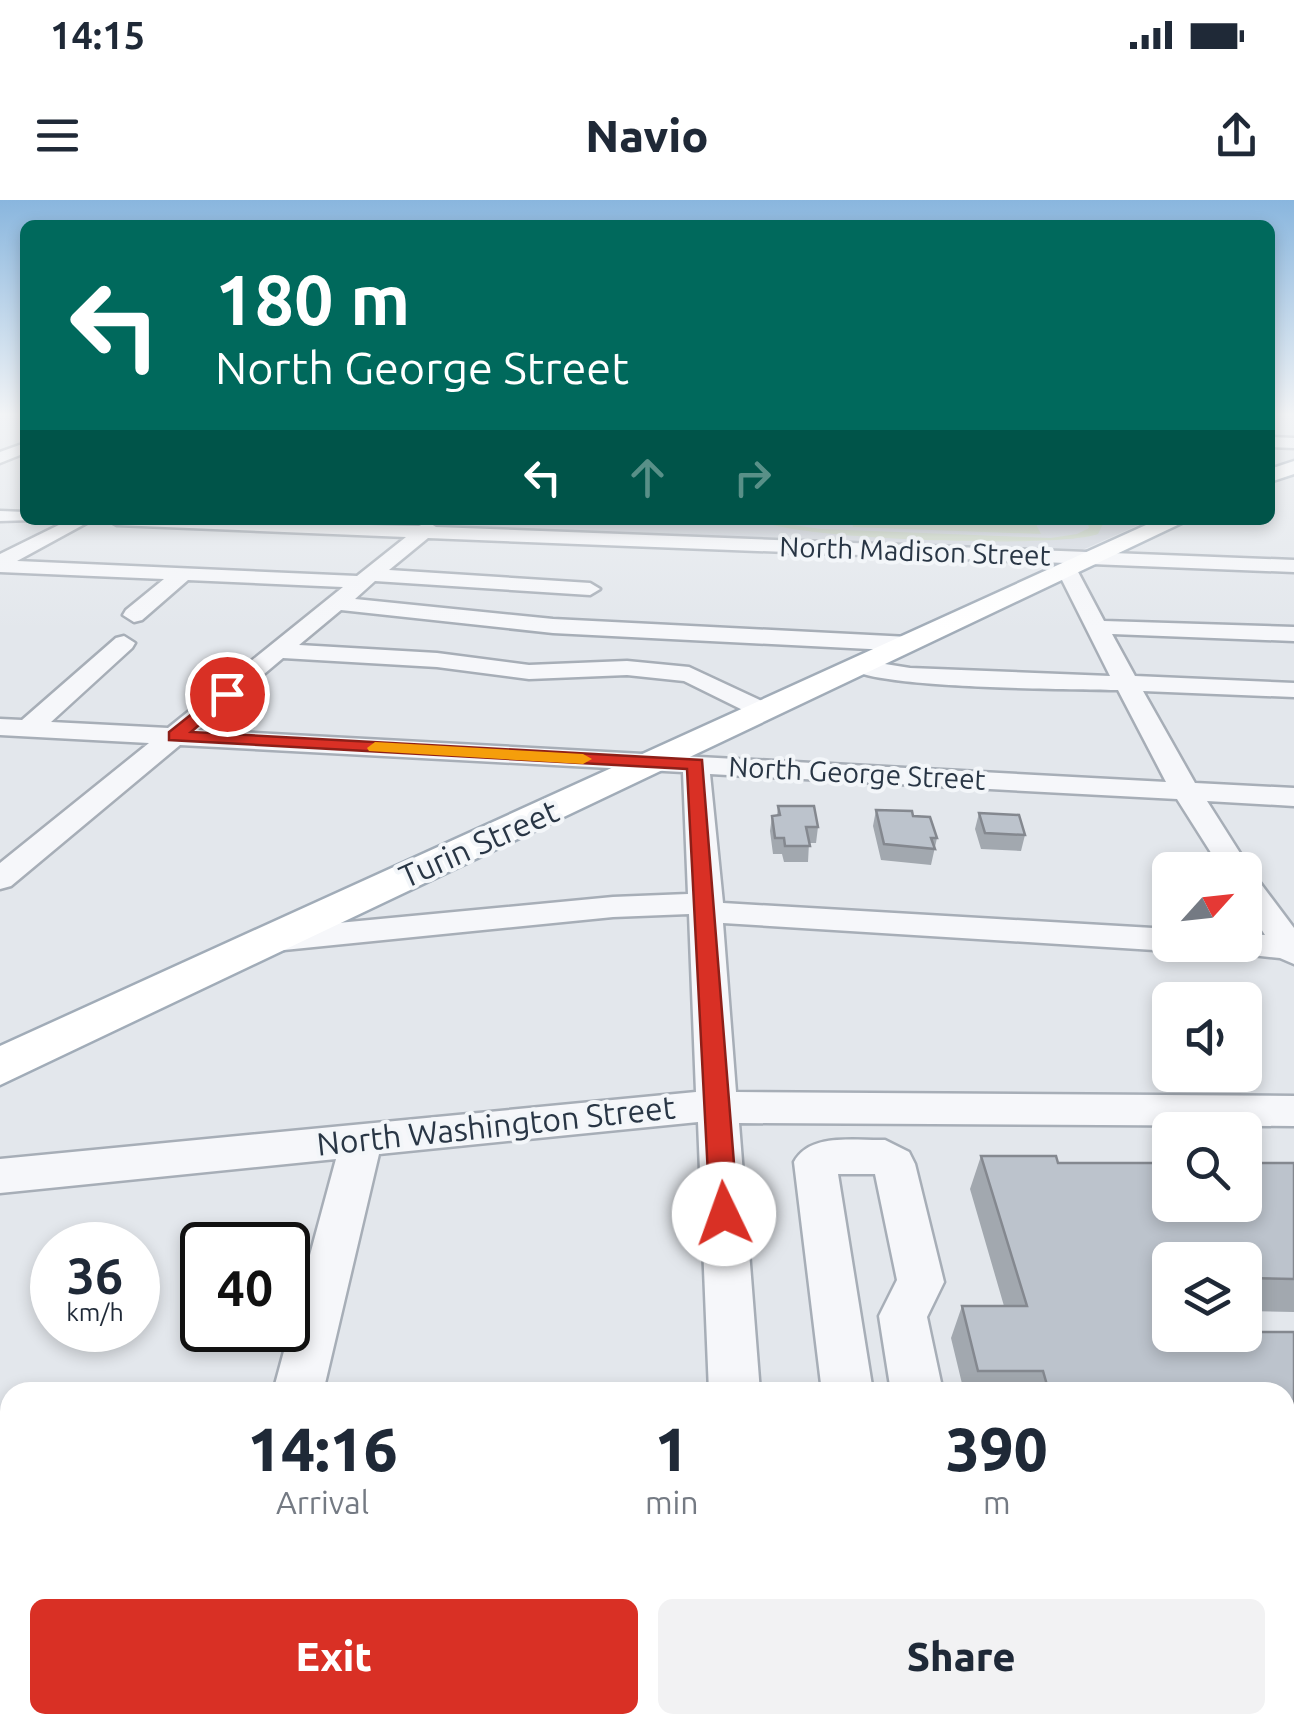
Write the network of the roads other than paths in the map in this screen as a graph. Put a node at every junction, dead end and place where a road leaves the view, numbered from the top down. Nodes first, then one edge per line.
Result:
1 (74, 525) edge
2 (378, 525) edge
3 (1161, 525) edge
4 (430, 526) edge
5 (0, 564) edge
6 (1080, 564) junction
7 (1294, 566) edge
8 (182, 575) junction
9 (366, 578) junction
10 (119, 580) junction
11 (11, 588) dead end
12 (590, 589) dead end
13 (337, 602) junction
14 (134, 615) dead end
15 (1097, 626) junction
16 (1293, 635) edge
17 (124, 643) dead end
18 (909, 644) junction
19 (279, 651) junction
20 (860, 667) junction
21 (1127, 682) junction
22 (1294, 690) edge
23 (766, 712) junction
24 (0, 727) edge
25 (29, 728) junction
26 (176, 736) junction
27 (658, 762) junction
28 (696, 764) junction
29 (1186, 792) junction
30 (1294, 797) edge
31 (1226, 852) edge
32 (0, 879) edge
33 (1262, 905) edge
34 (706, 907) junction
35 (1152, 939) edge
36 (264, 942) junction
37 (1262, 947) edge
38 (1293, 950) edge
39 (0, 1067) edge
40 (718, 1106) junction
41 (1294, 1112) edge
42 (362, 1138) junction
43 (0, 1176) edge
44 (301, 1382) edge
45 (734, 1382) edge
46 (847, 1382) edge
47 (916, 1382) edge

1 - 5 street
2 - 4 street, North Madison Street
3 - 6 main road, Turin Street
4 - 6 street, North Madison Street
4 - 9 street
5 - 10 street
6 - 7 street, North Madison Street
6 - 15 street
6 - 18 main road, Turin Street
8 - 9 street
8 - 10 street
8 - 14 street
9 - 12 street
9 - 13 street
10 - 11 street
13 - 18 street
13 - 19 street
15 - 16 street
15 - 21 street
17 - 25 street
18 - 20 main road, Turin Street
19 - 23 street
19 - 26 street
20 - 21 street
20 - 23 main road, Turin Street
21 - 22 street
21 - 29 street
23 - 27 main road, Turin Street
24 - 25 street, North George Street
25 - 26 street, North George Street
26 - 27 street, North George Street
26 - 32 street
27 - 28 street, North George Street
27 - 36 main road, Turin Street
28 - 29 street, North George Street
28 - 34 street
29 - 30 street, North George Street
29 - 31 street
33 - 38 street
34 - 35 street
34 - 36 street
34 - 40 street
36 - 39 main road, Turin Street
37 - 38 street
40 - 41 street, North Washington Street
40 - 42 street, North Washington Street
40 - 45 street
42 - 43 street, North Washington Street
42 - 44 street
46 - 47 street

